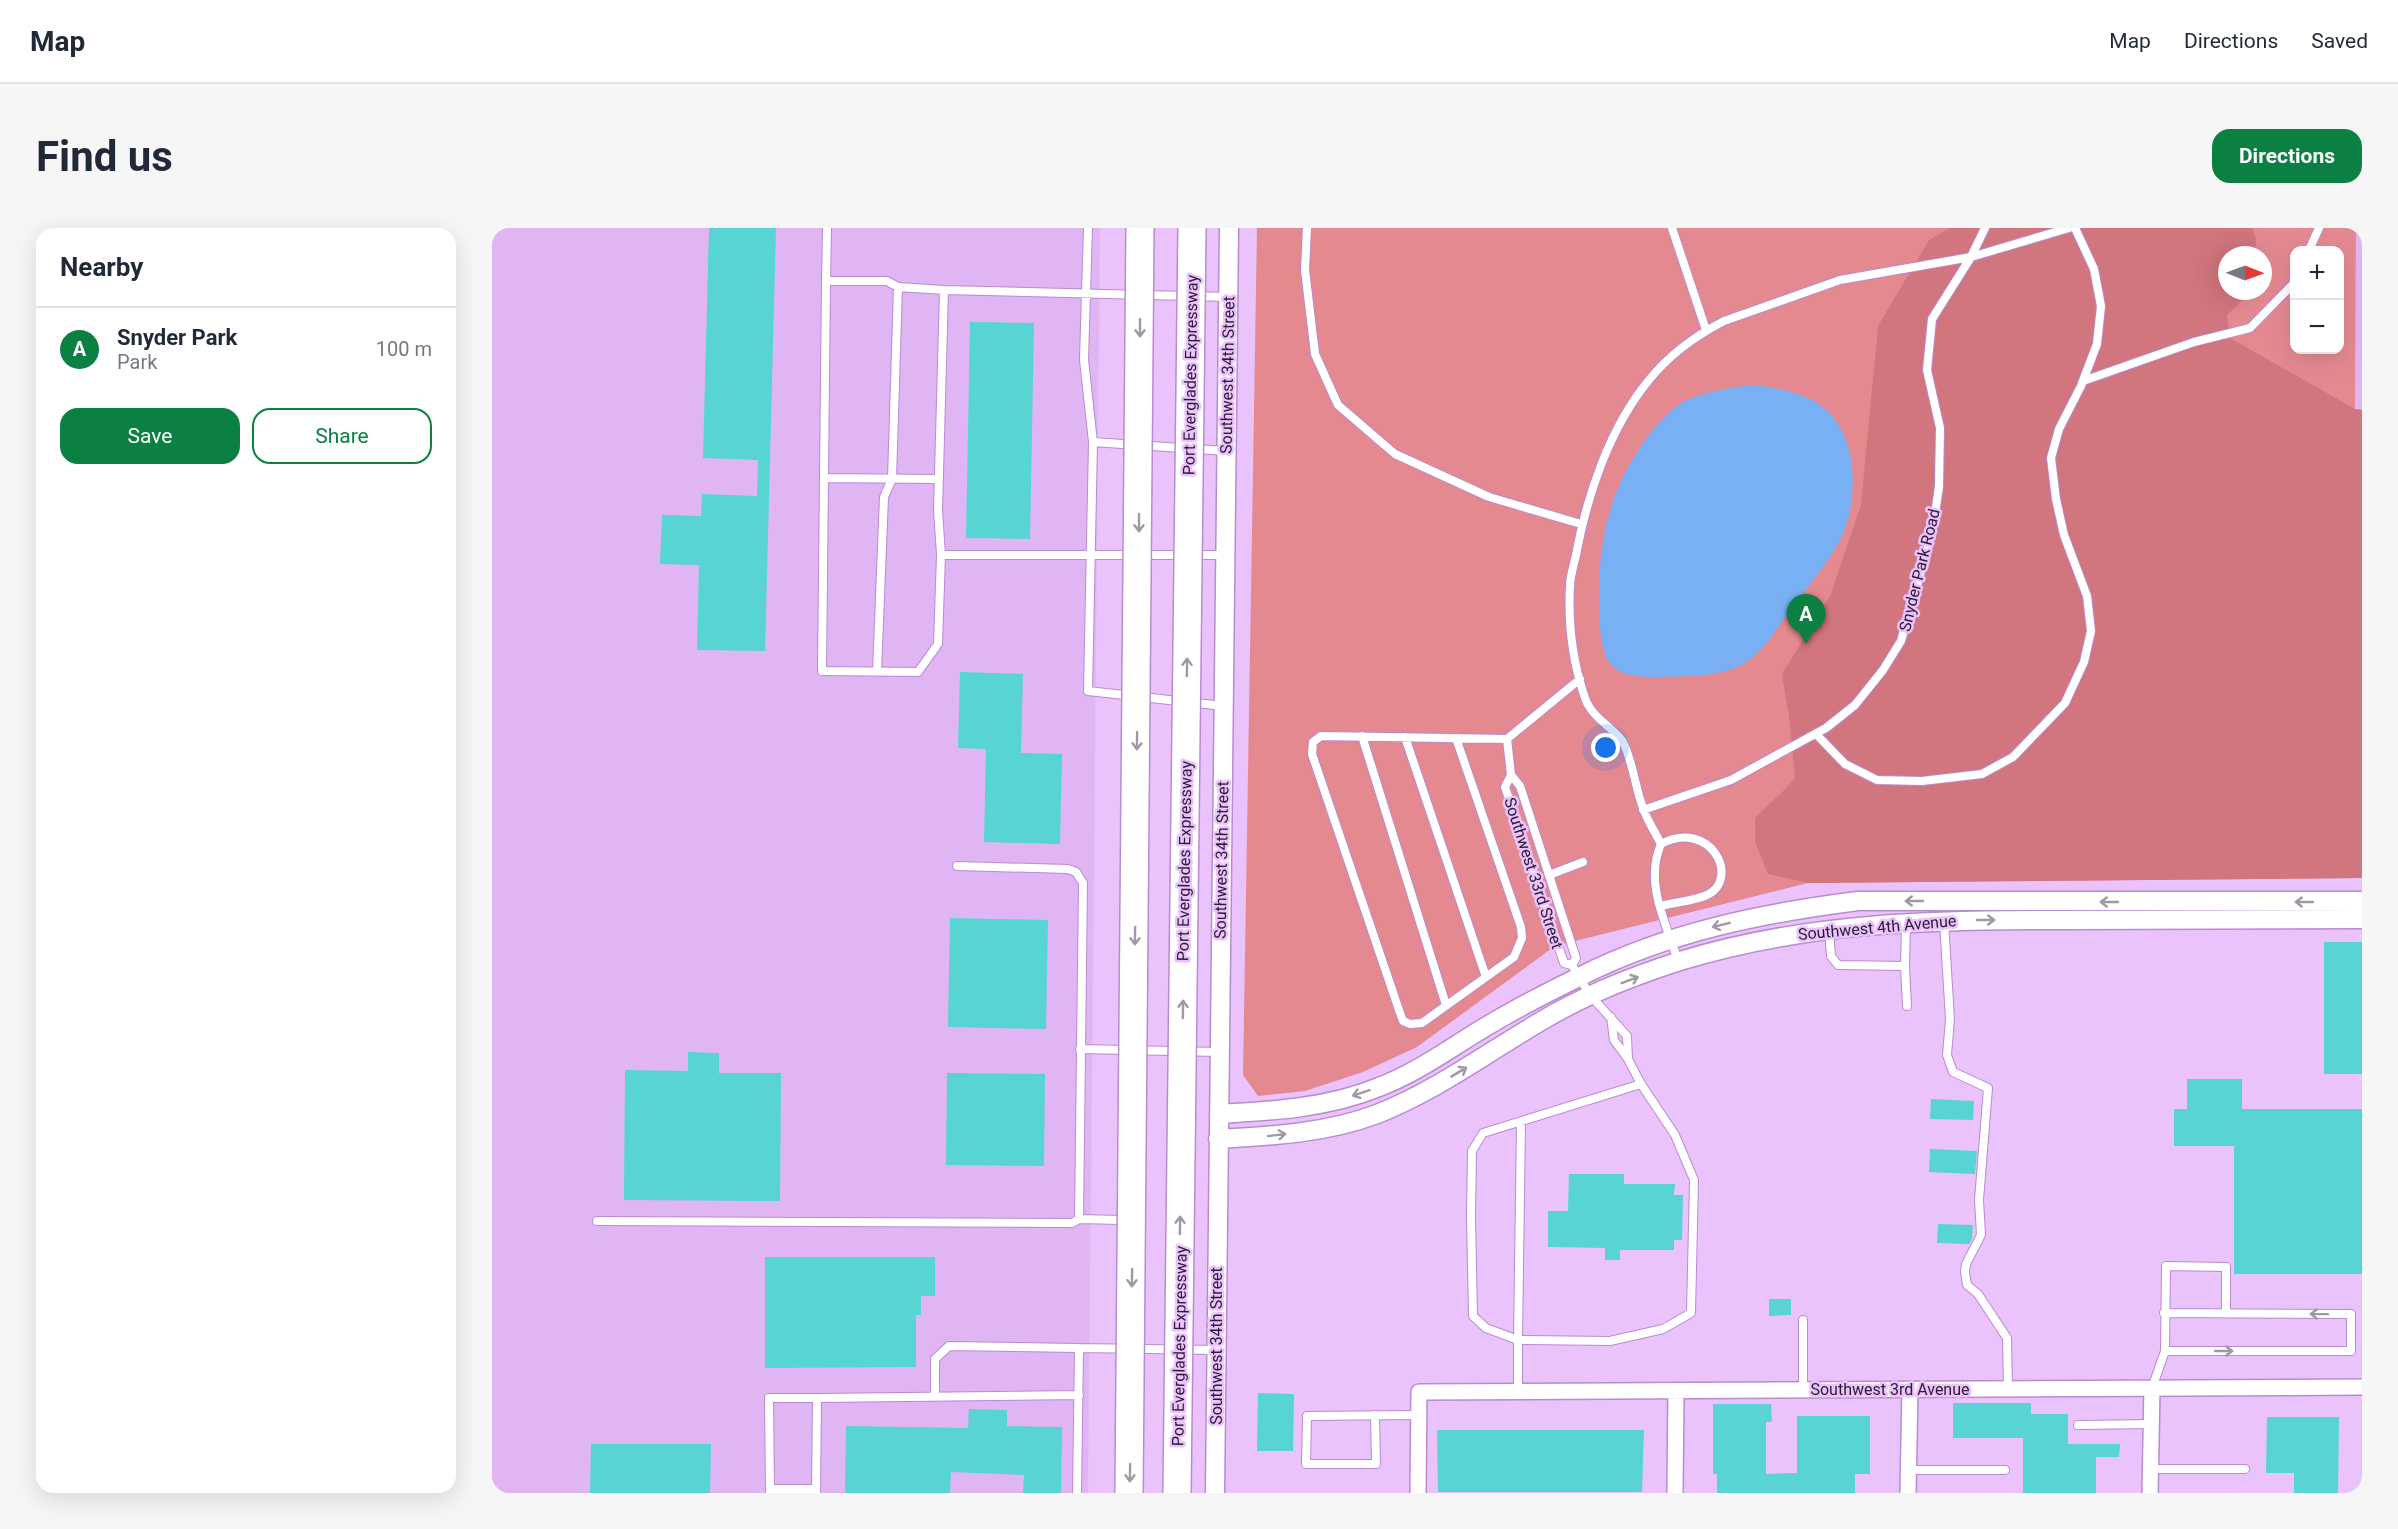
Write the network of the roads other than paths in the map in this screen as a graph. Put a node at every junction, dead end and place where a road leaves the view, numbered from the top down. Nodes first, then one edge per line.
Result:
1 (827, 228) edge
2 (1088, 228) edge
3 (1140, 228) edge
4 (1192, 228) edge
5 (1229, 228) edge
6 (1307, 228) edge
7 (1672, 228) edge
8 (1985, 228) edge
9 (2069, 228) edge
10 (2076, 228) edge
11 (2319, 228) edge
12 (2311, 246) edge
13 (1971, 256) junction
14 (826, 280) junction
15 (898, 287) junction
16 (2290, 288) edge
17 (944, 290) junction
18 (1087, 294) junction
19 (1228, 297) junction
20 (1706, 330) junction
21 (2083, 381) junction
22 (1093, 442) junction
23 (1226, 451) junction
24 (824, 478) junction
25 (892, 479) junction
26 (939, 479) junction
27 (1581, 524) junction
28 (941, 555) junction
29 (1089, 555) junction
30 (1225, 555) junction
31 (877, 672) junction
32 (1580, 679) junction
33 (1223, 706) junction
34 (1816, 734) junction
35 (1362, 736) junction
36 (1405, 737) junction
37 (1456, 738) junction
38 (1507, 739) junction
39 (1511, 775) junction
40 (1643, 810) junction
41 (1661, 844) junction
42 (1583, 862) dead end
43 (957, 866) dead end
44 (1549, 875) junction
45 (2362, 901) edge
46 (1661, 906) junction
47 (2362, 919) edge
48 (1944, 920) junction
49 (1906, 922) junction
50 (1829, 929) junction
51 (1671, 940) junction
52 (1678, 962) junction
53 (1905, 966) junction
54 (1576, 971) junction
55 (1485, 977) junction
56 (1590, 995) junction
57 (1446, 1005) junction
58 (1907, 1006) dead end
59 (1611, 1017) junction
60 (1080, 1049) junction
61 (1124, 1050) junction
62 (1219, 1052) junction
63 (1628, 1059) junction
64 (1124, 1061) dead end
65 (1641, 1084) junction
66 (1218, 1114) junction
67 (1521, 1122) junction
68 (1218, 1139) junction
69 (1121, 1209) dead end
70 (1079, 1219) junction
71 (597, 1221) dead end
72 (2164, 1312) junction
73 (2226, 1313) junction
74 (1803, 1320) dead end
75 (1518, 1340) junction
76 (1079, 1348) junction
77 (1216, 1350) junction
78 (2166, 1351) junction
79 (2362, 1387) edge
80 (2152, 1388) junction
81 (1910, 1389) junction
82 (2008, 1389) junction
83 (1803, 1390) junction
84 (1676, 1391) junction
85 (1518, 1392) junction
86 (1079, 1395) junction
87 (935, 1396) junction
88 (817, 1398) junction
89 (1375, 1415) junction
90 (1419, 1415) junction
91 (2152, 1424) junction
92 (2078, 1425) dead end
93 (2151, 1469) junction
94 (2245, 1469) dead end
95 (1908, 1470) junction
96 (2005, 1470) dead end
97 (770, 1491) edge
98 (816, 1491) edge
99 (1077, 1493) edge
100 (1130, 1493) edge
101 (1177, 1493) edge
102 (1215, 1493) edge
103 (1418, 1493) edge
104 (1676, 1493) edge
105 (1908, 1493) edge
106 (2150, 1493) edge

1 - 14 lane
2 - 18 lane
3 -> 100 highway, bridge
101 -> 4 highway, Port Everglades Expressway, bridge
5 - 19 street, Southwest 34th Street
6 - 27 lane
7 - 20 lane
8 - 13 lane, Snyder Park Road
9 - 13 lane
10 - 21 lane
11 - 12 lane
13 - 20 lane
13 - 34 lane, Snyder Park Road
14 - 15 lane
14 - 24 lane
15 - 17 lane
15 - 25 lane
16 - 21 lane
17 - 18 lane
17 - 26 lane
18 - 19 lane
18 - 22 lane
19 - 23 street, Southwest 34th Street
20 - 27 lane
21 - 34 lane
22 - 23 lane
22 - 29 lane
23 - 30 street, Southwest 34th Street
24 - 25 lane
24 - 31 lane
25 - 26 lane
25 - 31 lane
26 - 28 lane
27 - 32 lane
28 - 29 lane
28 - 31 lane
29 - 30 lane
29 - 33 lane
30 - 33 street, Southwest 34th Street
32 - 38 lane
32 - 40 lane
33 - 62 street, Southwest 34th Street
34 - 40 lane, Snyder Park Road
35 - 36 lane
35 - 57 lane
35 - 57 lane
36 - 37 lane
36 - 55 lane
37 - 38 lane
37 - 55 lane
38 - 39 lane, Southwest 33rd Street
39 - 44 lane, Southwest 33rd Street
39 - 54 lane, Southwest 33rd Street
40 - 41 lane
41 - 46 lane
41 - 46 lane
42 - 44 lane
43 - 60 lane
44 - 54 lane, Southwest 33rd Street
45 -> 51 street, Southwest 4th Avenue
46 - 51 lane
48 -> 47 street, Southwest 4th Avenue
48 - 49 street, Southwest 4th Avenue
48 - 82 lane
49 - 50 street, Southwest 4th Avenue
49 - 53 lane
50 - 52 street, Southwest 4th Avenue
50 - 53 lane
51 - 52 lane
51 - 54 street, Southwest 4th Avenue
56 -> 52 street, Southwest 4th Avenue
53 - 58 lane
54 - 56 lane, Southwest 33rd Street
54 -> 66 street, Southwest 4th Avenue
55 - 57 lane
56 - 59 lane, Southwest 33rd Street
68 -> 56 street, Southwest 4th Avenue
59 - 63 lane
59 - 63 lane, Southwest 33rd Street
60 - 61 lane
60 - 70 lane
61 - 62 lane
61 - 64 lane
62 - 66 street, Southwest 34th Street
63 - 65 lane
65 - 67 lane
65 - 75 lane
66 - 68 street, Southwest 34th Street
67 - 75 lane
67 - 75 lane
68 - 77 street, Southwest 34th Street
69 - 70 lane
70 - 71 lane
72 - 73 lane
72 - 73 lane
72 - 78 lane
78 -> 73 lane
74 - 83 lane
75 - 85 lane
76 - 77 lane
76 - 86 lane
76 - 87 lane
77 - 102 street, Southwest 34th Street
78 - 80 lane
79 - 80 street, Southwest 3rd Avenue
80 - 82 street, Southwest 3rd Avenue
80 - 91 street
81 - 82 street, Southwest 3rd Avenue
81 - 83 street, Southwest 3rd Avenue
81 - 95 street
83 - 84 street, Southwest 3rd Avenue
84 - 85 street, Southwest 3rd Avenue
84 - 104 street
85 - 90 street, Southwest 3rd Avenue
86 - 87 lane
86 - 99 lane
87 - 88 lane
88 - 97 lane
88 - 98 lane
89 - 89 lane
89 - 90 lane
90 - 103 street
91 - 92 lane
91 - 93 street
93 - 94 lane
93 - 106 street
95 - 96 lane
95 - 105 street
97 - 98 lane

